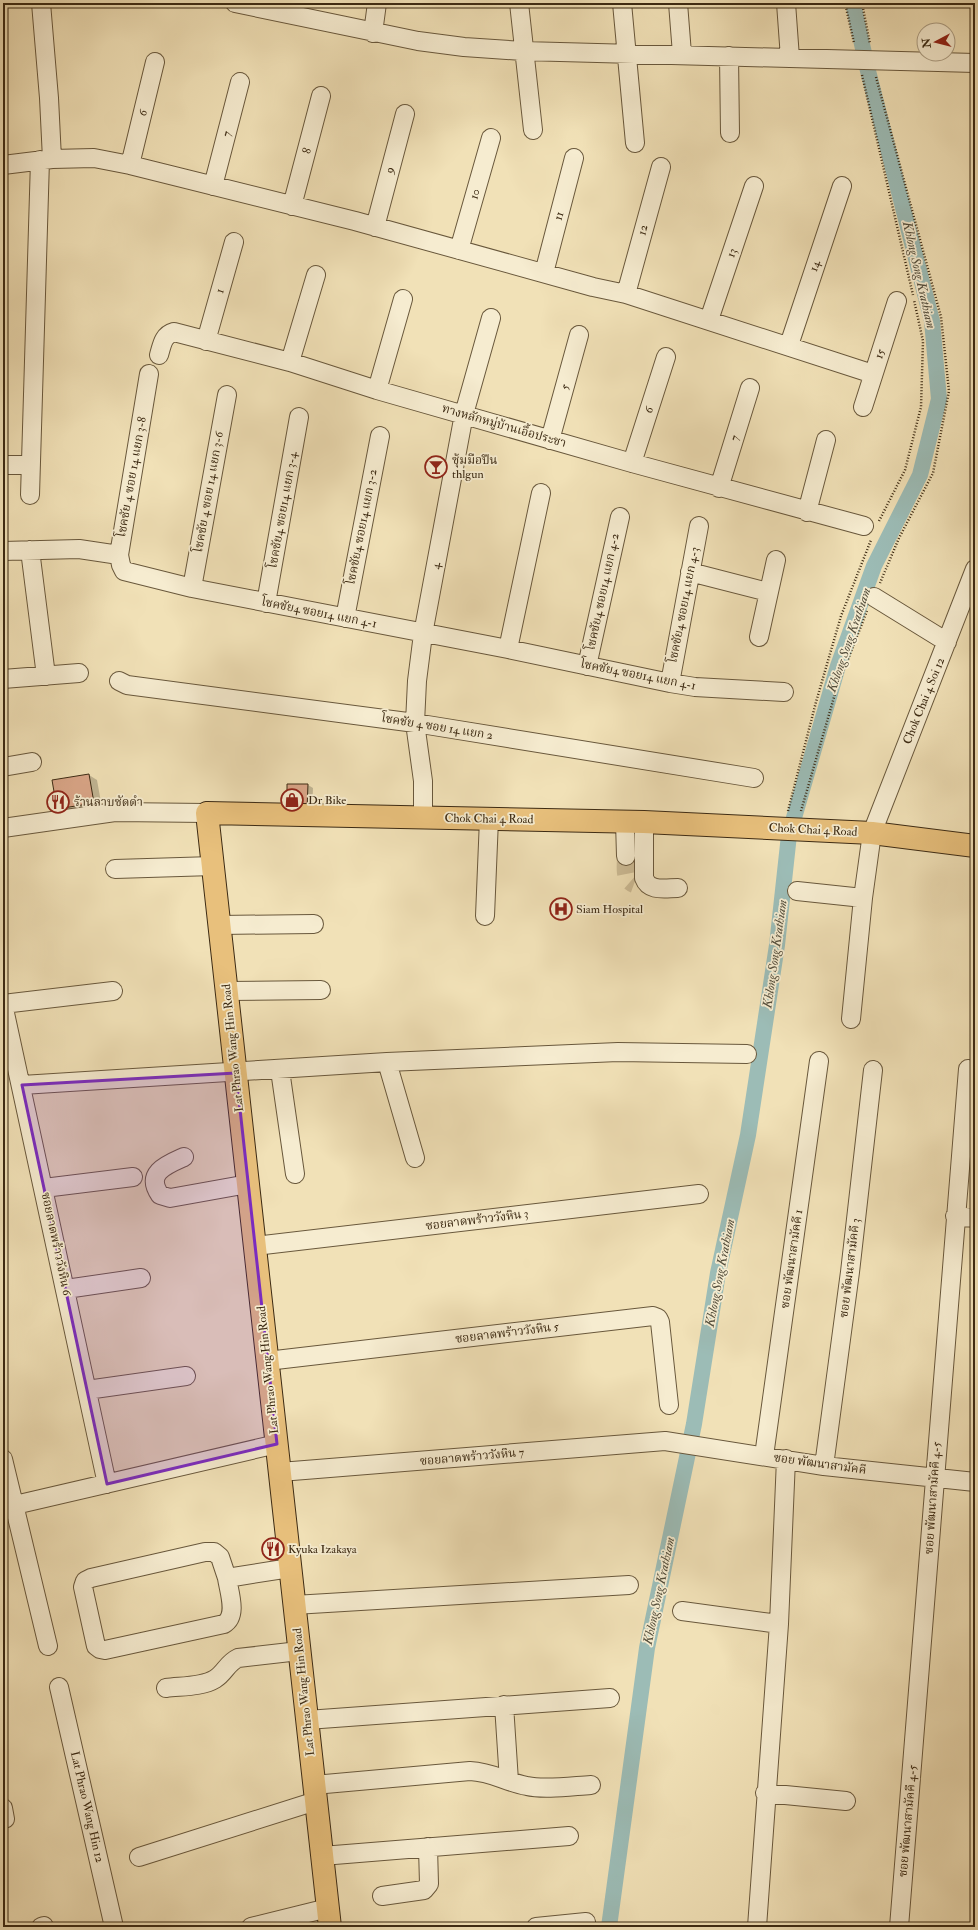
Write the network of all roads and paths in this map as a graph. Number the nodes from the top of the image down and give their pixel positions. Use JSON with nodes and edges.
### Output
{"nodes":[{"id":1,"x":41,"y":3,"type":"edge"},
{"id":2,"x":235,"y":3,"type":"edge"},
{"id":3,"x":377,"y":3,"type":"edge"},
{"id":4,"x":519,"y":3,"type":"edge"},
{"id":5,"x":622,"y":3,"type":"edge"},
{"id":6,"x":678,"y":3,"type":"edge"},
{"id":7,"x":786,"y":3,"type":"edge"},
{"id":8,"x":845,"y":3,"type":"edge"},
{"id":9,"x":862,"y":3,"type":"edge"},
{"id":10,"x":254,"y":5,"type":"edge"},
{"id":11,"x":373,"y":33,"type":"junction"},
{"id":12,"x":523,"y":51,"type":"junction"},
{"id":13,"x":627,"y":53,"type":"junction"},
{"id":14,"x":682,"y":54,"type":"junction"},
{"id":15,"x":729,"y":56,"type":"junction"},
{"id":16,"x":790,"y":58,"type":"junction"},
{"id":17,"x":865,"y":60,"type":"junction"},
{"id":18,"x":155,"y":62,"type":"dead end"},
{"id":19,"x":975,"y":63,"type":"edge"},
{"id":20,"x":240,"y":82,"type":"dead end"},
{"id":21,"x":321,"y":96,"type":"dead end"},
{"id":22,"x":405,"y":114,"type":"dead end"},
{"id":23,"x":533,"y":130,"type":"dead end"},
{"id":24,"x":730,"y":133,"type":"dead end"},
{"id":25,"x":491,"y":138,"type":"dead end"},
{"id":26,"x":635,"y":143,"type":"dead end"},
{"id":27,"x":574,"y":158,"type":"dead end"},
{"id":28,"x":46,"y":160,"type":"junction"},
{"id":29,"x":3,"y":165,"type":"edge"},
{"id":30,"x":130,"y":165,"type":"junction"},
{"id":31,"x":661,"y":167,"type":"dead end"},
{"id":32,"x":213,"y":186,"type":"junction"},
{"id":33,"x":754,"y":186,"type":"dead end"},
{"id":34,"x":842,"y":186,"type":"dead end"},
{"id":35,"x":292,"y":206,"type":"junction"},
{"id":36,"x":375,"y":227,"type":"junction"},
{"id":37,"x":234,"y":242,"type":"dead end"},
{"id":38,"x":459,"y":250,"type":"junction"},
{"id":39,"x":544,"y":273,"type":"junction"},
{"id":40,"x":316,"y":275,"type":"dead end"},
{"id":41,"x":626,"y":294,"type":"junction"},
{"id":42,"x":404,"y":299,"type":"dead end"},
{"id":43,"x":897,"y":301,"type":"dead end"},
{"id":44,"x":491,"y":318,"type":"dead end"},
{"id":45,"x":710,"y":320,"type":"junction"},
{"id":46,"x":579,"y":335,"type":"dead end"},
{"id":47,"x":206,"y":341,"type":"junction"},
{"id":48,"x":789,"y":345,"type":"junction"},
{"id":49,"x":159,"y":355,"type":"dead end"},
{"id":50,"x":666,"y":357,"type":"dead end"},
{"id":51,"x":290,"y":362,"type":"junction"},
{"id":52,"x":149,"y":374,"type":"dead end"},
{"id":53,"x":873,"y":374,"type":"junction"},
{"id":54,"x":750,"y":388,"type":"dead end"},
{"id":55,"x":377,"y":390,"type":"junction"},
{"id":56,"x":227,"y":395,"type":"dead end"},
{"id":57,"x":862,"y":407,"type":"dead end"},
{"id":58,"x":464,"y":414,"type":"junction"},
{"id":59,"x":299,"y":417,"type":"dead end"},
{"id":60,"x":380,"y":436,"type":"dead end"},
{"id":61,"x":550,"y":440,"type":"junction"},
{"id":62,"x":826,"y":440,"type":"dead end"},
{"id":63,"x":632,"y":463,"type":"junction"},
{"id":64,"x":3,"y":465,"type":"edge"},
{"id":65,"x":31,"y":465,"type":"junction"},
{"id":66,"x":719,"y":488,"type":"junction"},
{"id":67,"x":541,"y":493,"type":"dead end"},
{"id":68,"x":30,"y":495,"type":"dead end"},
{"id":69,"x":807,"y":512,"type":"junction"},
{"id":70,"x":620,"y":518,"type":"dead end"},
{"id":71,"x":699,"y":526,"type":"dead end"},
{"id":72,"x":871,"y":529,"type":"junction"},
{"id":73,"x":30,"y":550,"type":"junction"},
{"id":74,"x":3,"y":551,"type":"edge"},
{"id":75,"x":119,"y":555,"type":"junction"},
{"id":76,"x":776,"y":560,"type":"dead end"},
{"id":77,"x":975,"y":569,"type":"edge"},
{"id":78,"x":690,"y":572,"type":"junction"},
{"id":79,"x":192,"y":588,"type":"junction"},
{"id":80,"x":768,"y":592,"type":"junction"},
{"id":81,"x":874,"y":597,"type":"junction"},
{"id":82,"x":266,"y":603,"type":"junction"},
{"id":83,"x":344,"y":618,"type":"junction"},
{"id":84,"x":423,"y":634,"type":"junction"},
{"id":85,"x":759,"y":637,"type":"dead end"},
{"id":86,"x":947,"y":642,"type":"junction"},
{"id":87,"x":508,"y":649,"type":"junction"},
{"id":88,"x":587,"y":666,"type":"junction"},
{"id":89,"x":79,"y":673,"type":"dead end"},
{"id":90,"x":46,"y":676,"type":"junction"},
{"id":91,"x":3,"y":679,"type":"edge"},
{"id":92,"x":119,"y":681,"type":"dead end"},
{"id":93,"x":670,"y":683,"type":"junction"},
{"id":94,"x":784,"y":692,"type":"dead end"},
{"id":95,"x":415,"y":723,"type":"junction"},
{"id":96,"x":32,"y":762,"type":"dead end"},
{"id":97,"x":3,"y":767,"type":"edge"},
{"id":98,"x":754,"y":778,"type":"dead end"},
{"id":99,"x":207,"y":813,"type":"junction"},
{"id":100,"x":423,"y":818,"type":"junction"},
{"id":101,"x":489,"y":819,"type":"junction"},
{"id":102,"x":634,"y":822,"type":"junction"},
{"id":103,"x":3,"y":828,"type":"edge"},
{"id":104,"x":790,"y":829,"type":"junction"},
{"id":105,"x":872,"y":833,"type":"junction"},
{"id":106,"x":975,"y":846,"type":"edge"},
{"id":107,"x":626,"y":856,"type":"tunnel mouth"},
{"id":108,"x":213,"y":866,"type":"junction"},
{"id":109,"x":115,"y":869,"type":"dead end"},
{"id":110,"x":678,"y":888,"type":"dead end"},
{"id":111,"x":797,"y":891,"type":"dead end"},
{"id":112,"x":863,"y":898,"type":"junction"},
{"id":113,"x":486,"y":916,"type":"dead end"},
{"id":114,"x":314,"y":924,"type":"dead end"},
{"id":115,"x":219,"y":925,"type":"junction"},
{"id":116,"x":321,"y":990,"type":"dead end"},
{"id":117,"x":113,"y":991,"type":"dead end"},
{"id":118,"x":227,"y":991,"type":"junction"},
{"id":119,"x":3,"y":1004,"type":"edge"},
{"id":120,"x":851,"y":1019,"type":"dead end"},
{"id":121,"x":748,"y":1054,"type":"dead end"},
{"id":122,"x":819,"y":1061,"type":"dead end"},
{"id":123,"x":387,"y":1062,"type":"junction"},
{"id":124,"x":968,"y":1069,"type":"dead end"},
{"id":125,"x":280,"y":1070,"type":"junction"},
{"id":126,"x":873,"y":1070,"type":"dead end"},
{"id":127,"x":236,"y":1073,"type":"junction"},
{"id":128,"x":22,"y":1085,"type":"junction"},
{"id":129,"x":184,"y":1157,"type":"dead end"},
{"id":130,"x":415,"y":1158,"type":"dead end"},
{"id":131,"x":295,"y":1174,"type":"dead end"},
{"id":132,"x":133,"y":1177,"type":"dead end"},
{"id":133,"x":248,"y":1184,"type":"junction"},
{"id":134,"x":44,"y":1188,"type":"junction"},
{"id":135,"x":699,"y":1194,"type":"dead end"},
{"id":136,"x":955,"y":1216,"type":"junction"},
{"id":137,"x":975,"y":1218,"type":"edge"},
{"id":138,"x":255,"y":1246,"type":"junction"},
{"id":139,"x":140,"y":1278,"type":"dead end"},
{"id":140,"x":66,"y":1289,"type":"junction"},
{"id":141,"x":267,"y":1361,"type":"junction"},
{"id":142,"x":186,"y":1376,"type":"dead end"},
{"id":143,"x":87,"y":1390,"type":"junction"},
{"id":144,"x":669,"y":1405,"type":"dead end"},
{"id":145,"x":680,"y":1443,"type":"joint"},
{"id":146,"x":277,"y":1444,"type":"junction"},
{"id":147,"x":764,"y":1456,"type":"junction"},
{"id":148,"x":3,"y":1459,"type":"edge"},
{"id":149,"x":786,"y":1459,"type":"junction"},
{"id":150,"x":824,"y":1466,"type":"junction"},
{"id":151,"x":280,"y":1472,"type":"junction"},
{"id":152,"x":934,"y":1478,"type":"junction"},
{"id":153,"x":975,"y":1482,"type":"edge"},
{"id":154,"x":107,"y":1484,"type":"junction"},
{"id":155,"x":15,"y":1505,"type":"junction"},
{"id":156,"x":290,"y":1568,"type":"junction"},
{"id":157,"x":227,"y":1578,"type":"junction"},
{"id":158,"x":629,"y":1585,"type":"dead end"},
{"id":159,"x":294,"y":1605,"type":"junction"},
{"id":160,"x":682,"y":1611,"type":"dead end"},
{"id":161,"x":779,"y":1624,"type":"junction"},
{"id":162,"x":48,"y":1646,"type":"dead end"},
{"id":163,"x":299,"y":1651,"type":"junction"},
{"id":164,"x":59,"y":1687,"type":"dead end"},
{"id":165,"x":166,"y":1688,"type":"dead end"},
{"id":166,"x":610,"y":1698,"type":"dead end"},
{"id":167,"x":504,"y":1706,"type":"junction"},
{"id":168,"x":307,"y":1720,"type":"junction"},
{"id":169,"x":509,"y":1781,"type":"junction"},
{"id":170,"x":591,"y":1786,"type":"dead end"},
{"id":171,"x":315,"y":1793,"type":"junction"},
{"id":172,"x":766,"y":1793,"type":"junction"},
{"id":173,"x":846,"y":1801,"type":"dead end"},
{"id":174,"x":569,"y":1836,"type":"dead end"},
{"id":175,"x":428,"y":1847,"type":"junction"},
{"id":176,"x":322,"y":1856,"type":"junction"},
{"id":177,"x":139,"y":1857,"type":"dead end"},
{"id":178,"x":382,"y":1896,"type":"dead end"},
{"id":179,"x":329,"y":1918,"type":"edge"},
{"id":180,"x":586,"y":1922,"type":"dead end"},
{"id":181,"x":114,"y":1927,"type":"edge"},
{"id":182,"x":251,"y":1927,"type":"edge"},
{"id":183,"x":536,"y":1927,"type":"edge"},
{"id":184,"x":757,"y":1927,"type":"edge"},
{"id":185,"x":899,"y":1927,"type":"edge"}],
"edges":[{"from":1,"to":28,"type":"street"},
{"from":2,"to":10,"type":"street"},
{"from":3,"to":11,"type":"street"},
{"from":4,"to":12,"type":"street"},
{"from":5,"to":13,"type":"street"},
{"from":6,"to":14,"type":"street"},
{"from":7,"to":16,"type":"street"},
{"from":8,"to":17,"type":"path"},
{"from":9,"to":17,"type":"path"},
{"from":10,"to":11,"type":"street"},
{"from":11,"to":12,"type":"street"},
{"from":12,"to":13,"type":"street"},
{"from":12,"to":23,"type":"street"},
{"from":13,"to":14,"type":"street"},
{"from":13,"to":26,"type":"street"},
{"from":14,"to":15,"type":"street"},
{"from":15,"to":16,"type":"street"},
{"from":15,"to":24,"type":"street"},
{"from":16,"to":17,"type":"street"},
{"from":17,"to":19,"type":"street"},
{"from":17,"to":72,"type":"path"},
{"from":17,"to":81,"type":"path"},
{"from":18,"to":30,"type":"street","name":"6"},
{"from":20,"to":32,"type":"street","name":"7"},
{"from":21,"to":35,"type":"street","name":"8"},
{"from":22,"to":36,"type":"street","name":"9"},
{"from":25,"to":38,"type":"street","name":"10"},
{"from":27,"to":39,"type":"street","name":"11"},
{"from":28,"to":29,"type":"street"},
{"from":28,"to":30,"type":"street"},
{"from":28,"to":65,"type":"street"},
{"from":30,"to":32,"type":"street"},
{"from":31,"to":41,"type":"street","name":"12"},
{"from":32,"to":35,"type":"street"},
{"from":33,"to":45,"type":"street","name":"13"},
{"from":34,"to":48,"type":"street","name":"14"},
{"from":35,"to":36,"type":"street"},
{"from":36,"to":38,"type":"street"},
{"from":37,"to":47,"type":"street","name":"1"},
{"from":38,"to":39,"type":"street"},
{"from":39,"to":41,"type":"street"},
{"from":40,"to":51,"type":"street"},
{"from":41,"to":45,"type":"street"},
{"from":42,"to":55,"type":"street"},
{"from":43,"to":53,"type":"street","name":"15"},
{"from":44,"to":58,"type":"street","name":"4"},
{"from":45,"to":48,"type":"street"},
{"from":46,"to":61,"type":"street","name":"5"},
{"from":47,"to":49,"type":"street","name":"ทางหลักหมู่บ้านเอื้อประชา"},
{"from":47,"to":51,"type":"street","name":"ทางหลักหมู่บ้านเอื้อประชา"},
{"from":48,"to":53,"type":"street"},
{"from":50,"to":63,"type":"street","name":"6"},
{"from":51,"to":55,"type":"street","name":"ทางหลักหมู่บ้านเอื้อประชา"},
{"from":52,"to":75,"type":"street","name":"โชคชัย 4 ซอย 14 แยก 3-8"},
{"from":53,"to":57,"type":"street","name":"15"},
{"from":54,"to":66,"type":"street","name":"7"},
{"from":55,"to":58,"type":"street","name":"ทางหลักหมู่บ้านเอื้อประชา"},
{"from":56,"to":79,"type":"street","name":"โชคชัย 4 ซอย 14 แยก 3-6"},
{"from":58,"to":61,"type":"street","name":"ทางหลักหมู่บ้านเอื้อประชา"},
{"from":58,"to":84,"type":"street","name":"4"},
{"from":59,"to":82,"type":"street","name":"โชคชัย4 ซอย14 แยก 3-4"},
{"from":60,"to":83,"type":"street","name":"โชคชัย4 ซอย14 แยก 3-2"},
{"from":61,"to":63,"type":"street","name":"ทางหลักหมู่บ้านเอื้อประชา"},
{"from":62,"to":69,"type":"street"},
{"from":63,"to":66,"type":"street","name":"ทางหลักหมู่บ้านเอื้อประชา"},
{"from":64,"to":65,"type":"street"},
{"from":65,"to":68,"type":"street"},
{"from":66,"to":69,"type":"street","name":"ทางหลักหมู่บ้านเอื้อประชา"},
{"from":67,"to":87,"type":"street"},
{"from":69,"to":72,"type":"street","name":"ทางหลักหมู่บ้านเอื้อประชา"},
{"from":70,"to":88,"type":"street","name":"โชคชัย4 ซอย14 แยก 4-2"},
{"from":71,"to":78,"type":"street","name":"โชคชัย4 ซอย14 แยก 4-3"},
{"from":72,"to":104,"type":"path"},
{"from":73,"to":74,"type":"street"},
{"from":73,"to":75,"type":"street"},
{"from":73,"to":90,"type":"street"},
{"from":75,"to":79,"type":"street","name":"โชคชัย4 ซอย14 แยก 4-1"},
{"from":76,"to":80,"type":"street"},
{"from":77,"to":86,"type":"street","name":"Chok Chai 4 Soi 12"},
{"from":78,"to":80,"type":"street"},
{"from":78,"to":93,"type":"street","name":"โชคชัย4 ซอย14 แยก 4-3"},
{"from":79,"to":82,"type":"street","name":"โชคชัย4 ซอย14 แยก 4-1"},
{"from":80,"to":85,"type":"street"},
{"from":81,"to":86,"type":"street"},
{"from":81,"to":104,"type":"path"},
{"from":82,"to":83,"type":"street","name":"โชคชัย4 ซอย14 แยก 4-1"},
{"from":83,"to":84,"type":"street","name":"โชคชัย4 ซอย14 แยก 4-1"},
{"from":84,"to":87,"type":"street","name":"โชคชัย4 ซอย14 แยก 4-1"},
{"from":84,"to":95,"type":"street","name":"4"},
{"from":86,"to":105,"type":"street","name":"Chok Chai 4 Soi 12"},
{"from":87,"to":88,"type":"street","name":"โชคชัย4 ซอย14 แยก 4-1"},
{"from":88,"to":93,"type":"street","name":"โชคชัย4 ซอย14 แยก 4-1"},
{"from":89,"to":90,"type":"street"},
{"from":90,"to":91,"type":"street"},
{"from":92,"to":95,"type":"street","name":"โชคชัย 4 ซอย 14 แยก 2"},
{"from":93,"to":94,"type":"street","name":"โชคชัย4 ซอย14 แยก 4-1"},
{"from":95,"to":98,"type":"street","name":"โชคชัย 4 ซอย 14 แยก 2"},
{"from":95,"to":100,"type":"street","name":"4"},
{"from":96,"to":97,"type":"street"},
{"from":99,"to":100,"type":"main road","name":"Chok Chai 4 Road"},
{"from":99,"to":103,"type":"street","name":"Chok Chai 4 Road"},
{"from":99,"to":108,"type":"main road","name":"Lat Phrao Wang Hin Road"},
{"from":100,"to":101,"type":"main road","name":"Chok Chai 4 Road"},
{"from":101,"to":102,"type":"main road","name":"Chok Chai 4 Road"},
{"from":101,"to":113,"type":"street"},
{"from":102,"to":104,"type":"main road","name":"Chok Chai 4 Road"},
{"from":102,"to":107,"type":"street"},
{"from":102,"to":110,"type":"street"},
{"from":104,"to":105,"type":"main road","name":"Chok Chai 4 Road"},
{"from":105,"to":106,"type":"main road","name":"Chok Chai 4 Road"},
{"from":105,"to":112,"type":"street","name":"Chok Chai 4 Soi 12"},
{"from":108,"to":109,"type":"street"},
{"from":108,"to":115,"type":"main road","name":"Lat Phrao Wang Hin Road"},
{"from":111,"to":112,"type":"street"},
{"from":112,"to":120,"type":"street","name":"Chok Chai 4 Soi 12"},
{"from":114,"to":115,"type":"street"},
{"from":115,"to":118,"type":"main road","name":"Lat Phrao Wang Hin Road"},
{"from":116,"to":118,"type":"street"},
{"from":117,"to":119,"type":"street"},
{"from":118,"to":127,"type":"main road","name":"Lat Phrao Wang Hin Road"},
{"from":119,"to":128,"type":"street","name":"ซอยลาดพร้าววังหิน 6"},
{"from":121,"to":123,"type":"street"},
{"from":122,"to":147,"type":"street","name":"ซอย พัฒนาสามัคคี 1"},
{"from":123,"to":125,"type":"street"},
{"from":123,"to":130,"type":"street"},
{"from":124,"to":136,"type":"street","name":"ซอย พัฒนาสามัคคี 4-5"},
{"from":125,"to":127,"type":"street"},
{"from":125,"to":131,"type":"street"},
{"from":126,"to":150,"type":"street","name":"ซอย พัฒนาสามัคคี 3"},
{"from":127,"to":128,"type":"street"},
{"from":127,"to":133,"type":"main road","name":"Lat Phrao Wang Hin Road"},
{"from":128,"to":134,"type":"street","name":"ซอยลาดพร้าววังหิน 6"},
{"from":129,"to":133,"type":"street"},
{"from":132,"to":134,"type":"street"},
{"from":133,"to":138,"type":"main road","name":"Lat Phrao Wang Hin Road"},
{"from":134,"to":140,"type":"street","name":"ซอยลาดพร้าววังหิน 6"},
{"from":135,"to":138,"type":"street","name":"ซอยลาดพร้าววังหิน 3"},
{"from":136,"to":137,"type":"street"},
{"from":136,"to":152,"type":"street","name":"ซอย พัฒนาสามัคคี 4-5"},
{"from":138,"to":141,"type":"main road","name":"Lat Phrao Wang Hin Road"},
{"from":139,"to":140,"type":"street"},
{"from":140,"to":143,"type":"street","name":"ซอยลาดพร้าววังหิน 6"},
{"from":141,"to":144,"type":"street","name":"ซอยลาดพร้าววังหิน 5"},
{"from":141,"to":146,"type":"main road","name":"Lat Phrao Wang Hin Road"},
{"from":142,"to":143,"type":"street"},
{"from":143,"to":154,"type":"street","name":"ซอยลาดพร้าววังหิน 6"},
{"from":145,"to":147,"type":"street","name":"ซอย พัฒนาสามัคคี"},
{"from":145,"to":151,"type":"street","name":"ซอยลาดพร้าววังหิน 7"},
{"from":146,"to":151,"type":"main road","name":"Lat Phrao Wang Hin Road"},
{"from":146,"to":154,"type":"street"},
{"from":147,"to":149,"type":"street","name":"ซอย พัฒนาสามัคคี"},
{"from":148,"to":155,"type":"street"},
{"from":149,"to":150,"type":"street","name":"ซอย พัฒนาสามัคคี"},
{"from":149,"to":161,"type":"street"},
{"from":150,"to":152,"type":"street","name":"ซอย พัฒนาสามัคคี"},
{"from":151,"to":156,"type":"main road","name":"Lat Phrao Wang Hin Road"},
{"from":152,"to":153,"type":"street","name":"ซอย พัฒนาสามัคคี"},
{"from":152,"to":185,"type":"street","name":"ซอย พัฒนาสามัคคี 4-5"},
{"from":154,"to":155,"type":"street"},
{"from":155,"to":162,"type":"street"},
{"from":156,"to":157,"type":"street"},
{"from":156,"to":159,"type":"main road","name":"Lat Phrao Wang Hin Road"},
{"from":157,"to":157,"type":"street"},
{"from":158,"to":159,"type":"street"},
{"from":159,"to":163,"type":"main road","name":"Lat Phrao Wang Hin Road"},
{"from":160,"to":161,"type":"street"},
{"from":161,"to":172,"type":"street"},
{"from":163,"to":165,"type":"street"},
{"from":163,"to":168,"type":"main road","name":"Lat Phrao Wang Hin Road"},
{"from":164,"to":181,"type":"street","name":"Lat Phrao Wang Hin 12"},
{"from":166,"to":167,"type":"street"},
{"from":167,"to":168,"type":"street"},
{"from":167,"to":169,"type":"street"},
{"from":168,"to":171,"type":"main road","name":"Lat Phrao Wang Hin Road"},
{"from":169,"to":170,"type":"street"},
{"from":169,"to":171,"type":"street"},
{"from":171,"to":176,"type":"main road","name":"Lat Phrao Wang Hin Road"},
{"from":171,"to":177,"type":"street"},
{"from":172,"to":173,"type":"street"},
{"from":172,"to":184,"type":"street"},
{"from":174,"to":175,"type":"street"},
{"from":175,"to":176,"type":"street"},
{"from":175,"to":178,"type":"street"},
{"from":176,"to":179,"type":"main road","name":"Lat Phrao Wang Hin Road"},
{"from":179,"to":182,"type":"street"},
{"from":180,"to":183,"type":"street"}]}
